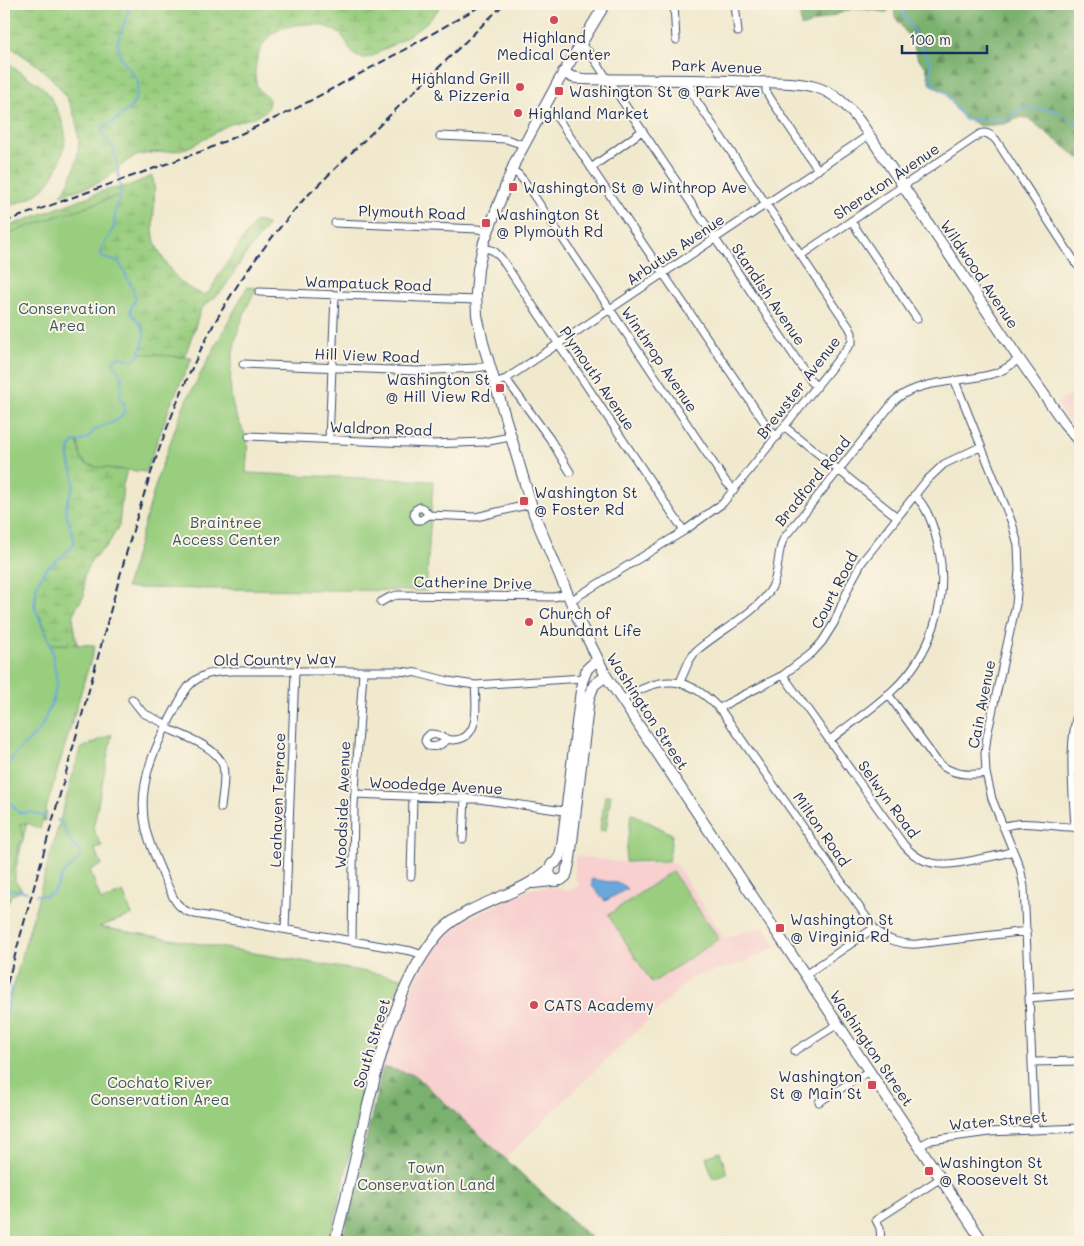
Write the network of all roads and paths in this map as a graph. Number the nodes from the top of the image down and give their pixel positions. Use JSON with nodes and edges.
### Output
{"nodes":[{"id":1,"x":605,"y":4,"type":"edge"},
{"id":2,"x":674,"y":4,"type":"edge"},
{"id":3,"x":735,"y":4,"type":"edge"},
{"id":4,"x":738,"y":32,"type":"dead end"},
{"id":5,"x":676,"y":40,"type":"dead end"},
{"id":6,"x":580,"y":44,"type":"junction"},
{"id":7,"x":563,"y":72,"type":"junction"},
{"id":8,"x":608,"y":79,"type":"junction"},
{"id":9,"x":689,"y":80,"type":"junction"},
{"id":10,"x":766,"y":83,"type":"junction"},
{"id":11,"x":544,"y":107,"type":"junction"},
{"id":12,"x":858,"y":120,"type":"joint"},
{"id":13,"x":642,"y":131,"type":"junction"},
{"id":14,"x":870,"y":135,"type":"junction"},
{"id":15,"x":440,"y":136,"type":"dead end"},
{"id":16,"x":524,"y":144,"type":"junction"},
{"id":17,"x":591,"y":168,"type":"junction"},
{"id":18,"x":818,"y":170,"type":"junction"},
{"id":19,"x":511,"y":171,"type":"junction"},
{"id":20,"x":903,"y":186,"type":"junction"},
{"id":21,"x":767,"y":204,"type":"junction"},
{"id":22,"x":851,"y":221,"type":"junction"},
{"id":23,"x":335,"y":223,"type":"dead end"},
{"id":24,"x":488,"y":231,"type":"junction"},
{"id":25,"x":715,"y":239,"type":"junction"},
{"id":26,"x":482,"y":247,"type":"junction"},
{"id":27,"x":801,"y":255,"type":"junction"},
{"id":28,"x":1077,"y":266,"type":"dead end"},
{"id":29,"x":663,"y":274,"type":"junction"},
{"id":30,"x":259,"y":292,"type":"dead end"},
{"id":31,"x":335,"y":295,"type":"junction"},
{"id":32,"x":476,"y":300,"type":"junction"},
{"id":33,"x":610,"y":309,"type":"junction"},
{"id":34,"x":917,"y":319,"type":"dead end"},
{"id":35,"x":558,"y":344,"type":"junction"},
{"id":36,"x":1020,"y":359,"type":"junction"},
{"id":37,"x":243,"y":364,"type":"dead end"},
{"id":38,"x":489,"y":366,"type":"junction"},
{"id":39,"x":332,"y":368,"type":"junction"},
{"id":40,"x":506,"y":378,"type":"junction"},
{"id":41,"x":955,"y":380,"type":"junction"},
{"id":42,"x":495,"y":383,"type":"junction"},
{"id":43,"x":817,"y":387,"type":"junction"},
{"id":44,"x":785,"y":427,"type":"junction"},
{"id":45,"x":249,"y":436,"type":"dead end"},
{"id":46,"x":510,"y":436,"type":"junction"},
{"id":47,"x":777,"y":437,"type":"junction"},
{"id":48,"x":329,"y":440,"type":"junction"},
{"id":49,"x":1080,"y":442,"type":"edge"},
{"id":50,"x":980,"y":447,"type":"junction"},
{"id":51,"x":839,"y":470,"type":"junction"},
{"id":52,"x":570,"y":472,"type":"dead end"},
{"id":53,"x":734,"y":490,"type":"junction"},
{"id":54,"x":914,"y":495,"type":"junction"},
{"id":55,"x":531,"y":504,"type":"junction"},
{"id":56,"x":429,"y":515,"type":"dead end"},
{"id":57,"x":897,"y":517,"type":"junction"},
{"id":58,"x":684,"y":531,"type":"junction"},
{"id":59,"x":568,"y":597,"type":"junction"},
{"id":60,"x":381,"y":602,"type":"dead end"},
{"id":61,"x":597,"y":660,"type":"junction"},
{"id":62,"x":296,"y":671,"type":"junction"},
{"id":63,"x":362,"y":672,"type":"junction"},
{"id":64,"x":783,"y":675,"type":"junction"},
{"id":65,"x":606,"y":676,"type":"junction"},
{"id":66,"x":583,"y":678,"type":"junction"},
{"id":67,"x":680,"y":682,"type":"junction"},
{"id":68,"x":475,"y":685,"type":"junction"},
{"id":69,"x":888,"y":694,"type":"junction"},
{"id":70,"x":132,"y":699,"type":"dead end"},
{"id":71,"x":621,"y":701,"type":"junction"},
{"id":72,"x":1080,"y":707,"type":"edge"},
{"id":73,"x":719,"y":709,"type":"junction"},
{"id":74,"x":167,"y":726,"type":"junction"},
{"id":75,"x":447,"y":740,"type":"dead end"},
{"id":76,"x":830,"y":740,"type":"junction"},
{"id":77,"x":986,"y":773,"type":"junction"},
{"id":78,"x":354,"y":794,"type":"junction"},
{"id":79,"x":413,"y":796,"type":"junction"},
{"id":80,"x":465,"y":798,"type":"junction"},
{"id":81,"x":222,"y":808,"type":"dead end"},
{"id":82,"x":571,"y":812,"type":"junction"},
{"id":83,"x":1003,"y":827,"type":"junction"},
{"id":84,"x":1077,"y":827,"type":"edge"},
{"id":85,"x":463,"y":839,"type":"dead end"},
{"id":86,"x":1013,"y":851,"type":"junction"},
{"id":87,"x":552,"y":866,"type":"junction"},
{"id":88,"x":567,"y":873,"type":"junction"},
{"id":89,"x":411,"y":876,"type":"dead end"},
{"id":90,"x":558,"y":880,"type":"junction"},
{"id":91,"x":529,"y":884,"type":"junction"},
{"id":92,"x":874,"y":928,"type":"junction"},
{"id":93,"x":285,"y":929,"type":"junction"},
{"id":94,"x":1027,"y":931,"type":"junction"},
{"id":95,"x":352,"y":940,"type":"junction"},
{"id":96,"x":423,"y":955,"type":"junction"},
{"id":97,"x":805,"y":975,"type":"junction"},
{"id":98,"x":1080,"y":994,"type":"edge"},
{"id":99,"x":1029,"y":998,"type":"junction"},
{"id":100,"x":838,"y":1024,"type":"junction"},
{"id":101,"x":795,"y":1051,"type":"dead end"},
{"id":102,"x":1080,"y":1061,"type":"edge"},
{"id":103,"x":1032,"y":1062,"type":"junction"},
{"id":104,"x":869,"y":1071,"type":"junction"},
{"id":105,"x":819,"y":1102,"type":"dead end"},
{"id":106,"x":1080,"y":1128,"type":"edge"},
{"id":107,"x":1035,"y":1129,"type":"junction"},
{"id":108,"x":919,"y":1146,"type":"junction"},
{"id":109,"x":941,"y":1178,"type":"junction"},
{"id":110,"x":881,"y":1240,"type":"edge"},
{"id":111,"x":336,"y":1242,"type":"edge"},
{"id":112,"x":984,"y":1242,"type":"edge"}],
"edges":[{"from":1,"to":6,"type":"main road","name":"Washington Street"},
{"from":2,"to":5,"type":"street"},
{"from":3,"to":4,"type":"street"},
{"from":6,"to":7,"type":"main road","name":"Washington Street"},
{"from":6,"to":8,"type":"street","name":"Standish Avenue"},
{"from":7,"to":8,"type":"main road","name":"Park Avenue"},
{"from":7,"to":11,"type":"main road","name":"Washington Street"},
{"from":8,"to":9,"type":"main road","name":"Park Avenue"},
{"from":8,"to":13,"type":"street","name":"Standish Avenue"},
{"from":9,"to":10,"type":"main road","name":"Park Avenue"},
{"from":9,"to":21,"type":"street","name":"Brewster Avenue"},
{"from":10,"to":12,"type":"main road","name":"Park Avenue"},
{"from":10,"to":18,"type":"street"},
{"from":11,"to":16,"type":"main road","name":"Washington Street"},
{"from":11,"to":17,"type":"street"},
{"from":12,"to":14,"type":"main road","name":"Wildwood Avenue"},
{"from":13,"to":17,"type":"street"},
{"from":13,"to":25,"type":"street","name":"Standish Avenue"},
{"from":14,"to":18,"type":"street","name":"Arbutus Avenue"},
{"from":14,"to":20,"type":"main road","name":"Wildwood Avenue"},
{"from":15,"to":16,"type":"street"},
{"from":16,"to":19,"type":"main road","name":"Washington Street"},
{"from":17,"to":29,"type":"street"},
{"from":18,"to":21,"type":"street","name":"Arbutus Avenue"},
{"from":19,"to":24,"type":"main road","name":"Washington Street"},
{"from":19,"to":33,"type":"street","name":"Winthrop Avenue"},
{"from":20,"to":22,"type":"street","name":"Sheraton Avenue"},
{"from":20,"to":28,"type":"street","name":"Sheraton Avenue"},
{"from":20,"to":36,"type":"main road","name":"Wildwood Avenue"},
{"from":21,"to":25,"type":"street","name":"Arbutus Avenue"},
{"from":21,"to":27,"type":"street","name":"Brewster Avenue"},
{"from":22,"to":27,"type":"street","name":"Sheraton Avenue"},
{"from":22,"to":34,"type":"street"},
{"from":23,"to":24,"type":"street","name":"Plymouth Road"},
{"from":24,"to":26,"type":"main road","name":"Washington Street"},
{"from":25,"to":29,"type":"street","name":"Arbutus Avenue"},
{"from":25,"to":43,"type":"street","name":"Standish Avenue"},
{"from":26,"to":32,"type":"main road","name":"Washington Street"},
{"from":26,"to":35,"type":"street","name":"Plymouth Avenue"},
{"from":27,"to":43,"type":"street","name":"Brewster Avenue"},
{"from":29,"to":33,"type":"street","name":"Arbutus Avenue"},
{"from":29,"to":47,"type":"street"},
{"from":30,"to":31,"type":"street","name":"Wampatuck Road"},
{"from":31,"to":32,"type":"street","name":"Wampatuck Road"},
{"from":31,"to":39,"type":"street"},
{"from":32,"to":38,"type":"main road","name":"Washington Street"},
{"from":33,"to":35,"type":"street","name":"Arbutus Avenue"},
{"from":33,"to":53,"type":"street","name":"Winthrop Avenue"},
{"from":35,"to":40,"type":"street","name":"Arbutus Avenue"},
{"from":35,"to":58,"type":"street","name":"Plymouth Avenue"},
{"from":36,"to":41,"type":"street","name":"Bradford Road"},
{"from":36,"to":49,"type":"main road","name":"Wildwood Avenue"},
{"from":37,"to":39,"type":"street","name":"Hill View Road"},
{"from":38,"to":39,"type":"street","name":"Hill View Road"},
{"from":38,"to":42,"type":"main road","name":"Washington Street"},
{"from":39,"to":48,"type":"street"},
{"from":40,"to":42,"type":"street","name":"Arbutus Avenue"},
{"from":40,"to":52,"type":"street"},
{"from":41,"to":50,"type":"street","name":"Cain Avenue"},
{"from":41,"to":51,"type":"street","name":"Bradford Road"},
{"from":42,"to":46,"type":"main road","name":"Washington Street"},
{"from":43,"to":44,"type":"street","name":"Brewster Avenue"},
{"from":44,"to":47,"type":"street","name":"Brewster Avenue"},
{"from":44,"to":51,"type":"street"},
{"from":45,"to":48,"type":"street","name":"Waldron Road"},
{"from":46,"to":48,"type":"street","name":"Waldron Road"},
{"from":46,"to":55,"type":"main road","name":"Washington Street"},
{"from":47,"to":53,"type":"street","name":"Brewster Avenue"},
{"from":50,"to":54,"type":"street","name":"Court Road"},
{"from":50,"to":77,"type":"street","name":"Cain Avenue"},
{"from":51,"to":57,"type":"street"},
{"from":51,"to":67,"type":"street","name":"Bradford Road"},
{"from":53,"to":58,"type":"street","name":"Brewster Avenue"},
{"from":54,"to":57,"type":"street","name":"Court Road"},
{"from":54,"to":69,"type":"street"},
{"from":55,"to":56,"type":"street"},
{"from":55,"to":59,"type":"main road","name":"Washington Street"},
{"from":57,"to":64,"type":"street","name":"Court Road"},
{"from":58,"to":59,"type":"street","name":"Brewster Avenue"},
{"from":59,"to":60,"type":"street","name":"Catherine Drive"},
{"from":59,"to":61,"type":"main road","name":"Washington Street"},
{"from":61,"to":65,"type":"main road","name":"Washington Street"},
{"from":61,"to":66,"type":"main road"},
{"from":62,"to":63,"type":"street","name":"Old Country Way"},
{"from":62,"to":74,"type":"street","name":"Old Country Way"},
{"from":62,"to":93,"type":"street","name":"Leahaven Terrace"},
{"from":63,"to":68,"type":"street","name":"Old Country Way"},
{"from":63,"to":78,"type":"street","name":"Woodside Avenue"},
{"from":64,"to":73,"type":"street","name":"Court Road"},
{"from":64,"to":76,"type":"street","name":"Selwyn Road"},
{"from":65,"to":71,"type":"main road","name":"Washington Street"},
{"from":65,"to":82,"type":"main road"},
{"from":66,"to":68,"type":"street","name":"Old Country Way"},
{"from":66,"to":82,"type":"main road"},
{"from":67,"to":71,"type":"street"},
{"from":67,"to":73,"type":"street","name":"Milton Road"},
{"from":68,"to":75,"type":"street"},
{"from":69,"to":76,"type":"street"},
{"from":69,"to":77,"type":"street"},
{"from":70,"to":74,"type":"street"},
{"from":71,"to":97,"type":"main road","name":"Washington Street"},
{"from":72,"to":84,"type":"street"},
{"from":73,"to":92,"type":"street","name":"Milton Road"},
{"from":74,"to":81,"type":"street"},
{"from":74,"to":93,"type":"street","name":"Old Country Way"},
{"from":76,"to":86,"type":"street","name":"Selwyn Road"},
{"from":77,"to":83,"type":"street","name":"Cain Avenue"},
{"from":78,"to":79,"type":"street","name":"Woodedge Avenue"},
{"from":78,"to":95,"type":"street","name":"Woodside Avenue"},
{"from":79,"to":80,"type":"street","name":"Woodedge Avenue"},
{"from":79,"to":89,"type":"street"},
{"from":80,"to":82,"type":"street","name":"Woodedge Avenue"},
{"from":80,"to":85,"type":"street"},
{"from":82,"to":87,"type":"main road"},
{"from":82,"to":88,"type":"main road"},
{"from":83,"to":84,"type":"street"},
{"from":83,"to":86,"type":"street","name":"Cain Avenue"},
{"from":86,"to":94,"type":"street","name":"Cain Avenue"},
{"from":87,"to":88,"type":"main road"},
{"from":87,"to":90,"type":"main road"},
{"from":87,"to":91,"type":"main road","name":"South Street"},
{"from":88,"to":90,"type":"main road"},
{"from":90,"to":91,"type":"main road","name":"South Street"},
{"from":91,"to":96,"type":"main road","name":"South Street"},
{"from":92,"to":94,"type":"street","name":"Milton Road"},
{"from":92,"to":97,"type":"street"},
{"from":93,"to":95,"type":"street","name":"Old Country Way"},
{"from":94,"to":99,"type":"street","name":"Cain Avenue"},
{"from":95,"to":96,"type":"street","name":"Old Country Way"},
{"from":96,"to":111,"type":"main road","name":"South Street"},
{"from":97,"to":100,"type":"main road","name":"Washington Street"},
{"from":98,"to":99,"type":"street"},
{"from":99,"to":103,"type":"street","name":"Cain Avenue"},
{"from":100,"to":101,"type":"street"},
{"from":100,"to":104,"type":"main road","name":"Washington Street"},
{"from":102,"to":103,"type":"street"},
{"from":103,"to":107,"type":"street","name":"Cain Avenue"},
{"from":104,"to":105,"type":"street"},
{"from":104,"to":108,"type":"main road","name":"Washington Street"},
{"from":106,"to":107,"type":"street","name":"Water Street"},
{"from":107,"to":108,"type":"street","name":"Water Street"},
{"from":108,"to":109,"type":"main road","name":"Washington Street"},
{"from":109,"to":110,"type":"street"},
{"from":109,"to":112,"type":"main road","name":"Washington Street"}]}
